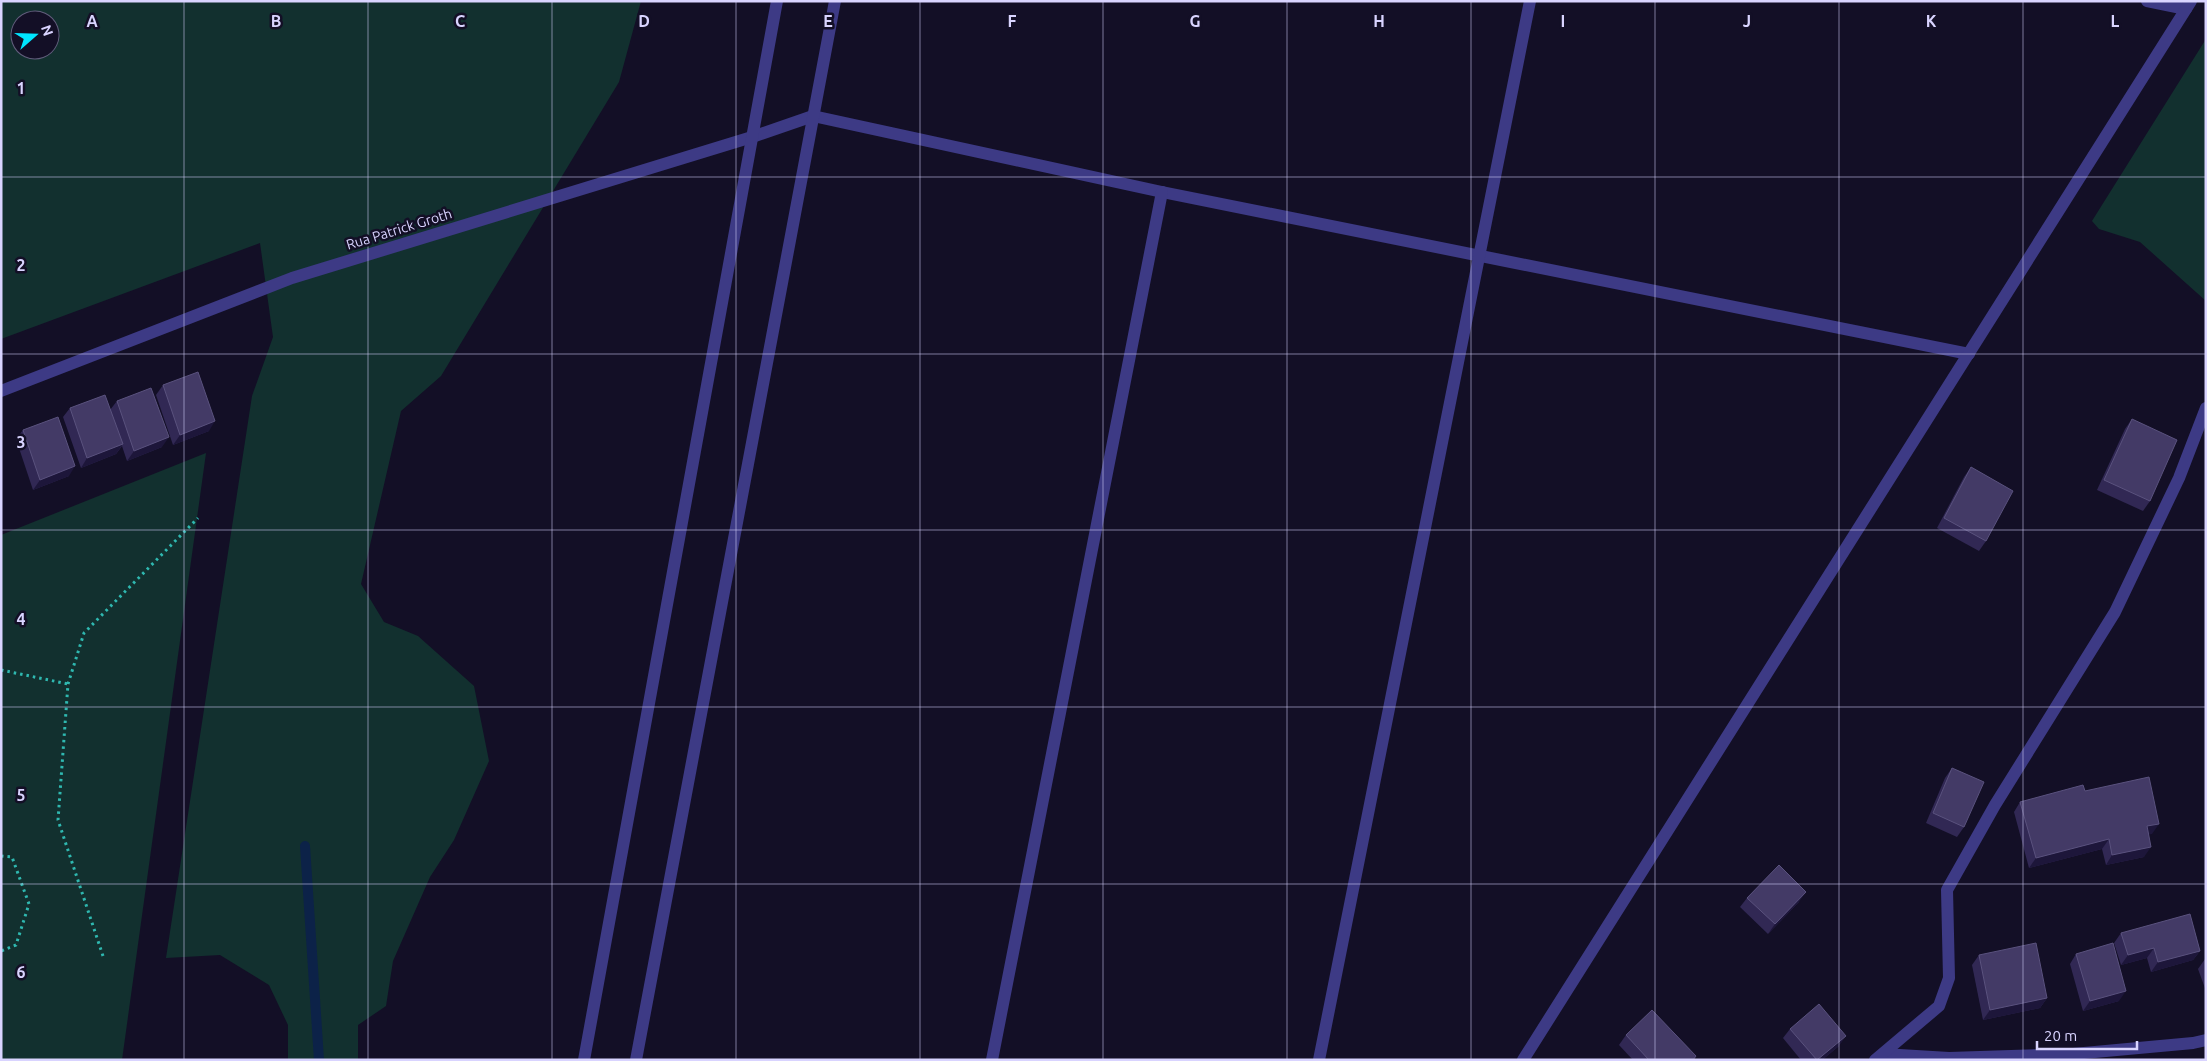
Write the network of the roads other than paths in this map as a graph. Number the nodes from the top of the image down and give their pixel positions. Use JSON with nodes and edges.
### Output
{"nodes":[{"id":1,"x":777,"y":1,"type":"edge"},
{"id":2,"x":835,"y":1,"type":"edge"},
{"id":3,"x":1530,"y":1,"type":"edge"},
{"id":4,"x":2147,"y":1,"type":"edge"},
{"id":5,"x":2189,"y":5,"type":"edge"},
{"id":6,"x":813,"y":116,"type":"junction"},
{"id":7,"x":752,"y":137,"type":"junction"},
{"id":8,"x":1162,"y":192,"type":"junction"},
{"id":9,"x":1480,"y":255,"type":"junction"},
{"id":10,"x":1968,"y":354,"type":"junction"},
{"id":11,"x":1,"y":391,"type":"edge"},
{"id":12,"x":2206,"y":408,"type":"edge"},
{"id":13,"x":2206,"y":1040,"type":"edge"},
{"id":14,"x":1879,"y":1057,"type":"edge"},
{"id":15,"x":584,"y":1060,"type":"edge"},
{"id":16,"x":636,"y":1060,"type":"edge"},
{"id":17,"x":992,"y":1060,"type":"edge"},
{"id":18,"x":1319,"y":1060,"type":"edge"},
{"id":19,"x":1523,"y":1060,"type":"edge"}],
"edges":[{"from":1,"to":7,"type":"street"},
{"from":2,"to":6,"type":"street"},
{"from":3,"to":9,"type":"street"},
{"from":4,"to":5,"type":"street"},
{"from":5,"to":10,"type":"street"},
{"from":6,"to":7,"type":"street","name":"Rua Patrick Groth"},
{"from":6,"to":8,"type":"street"},
{"from":6,"to":16,"type":"street"},
{"from":7,"to":11,"type":"street","name":"Rua Patrick Groth"},
{"from":7,"to":15,"type":"street"},
{"from":8,"to":9,"type":"street"},
{"from":8,"to":17,"type":"street"},
{"from":9,"to":10,"type":"street"},
{"from":9,"to":18,"type":"street"},
{"from":10,"to":19,"type":"street"},
{"from":12,"to":14,"type":"street"},
{"from":13,"to":14,"type":"street"}]}
